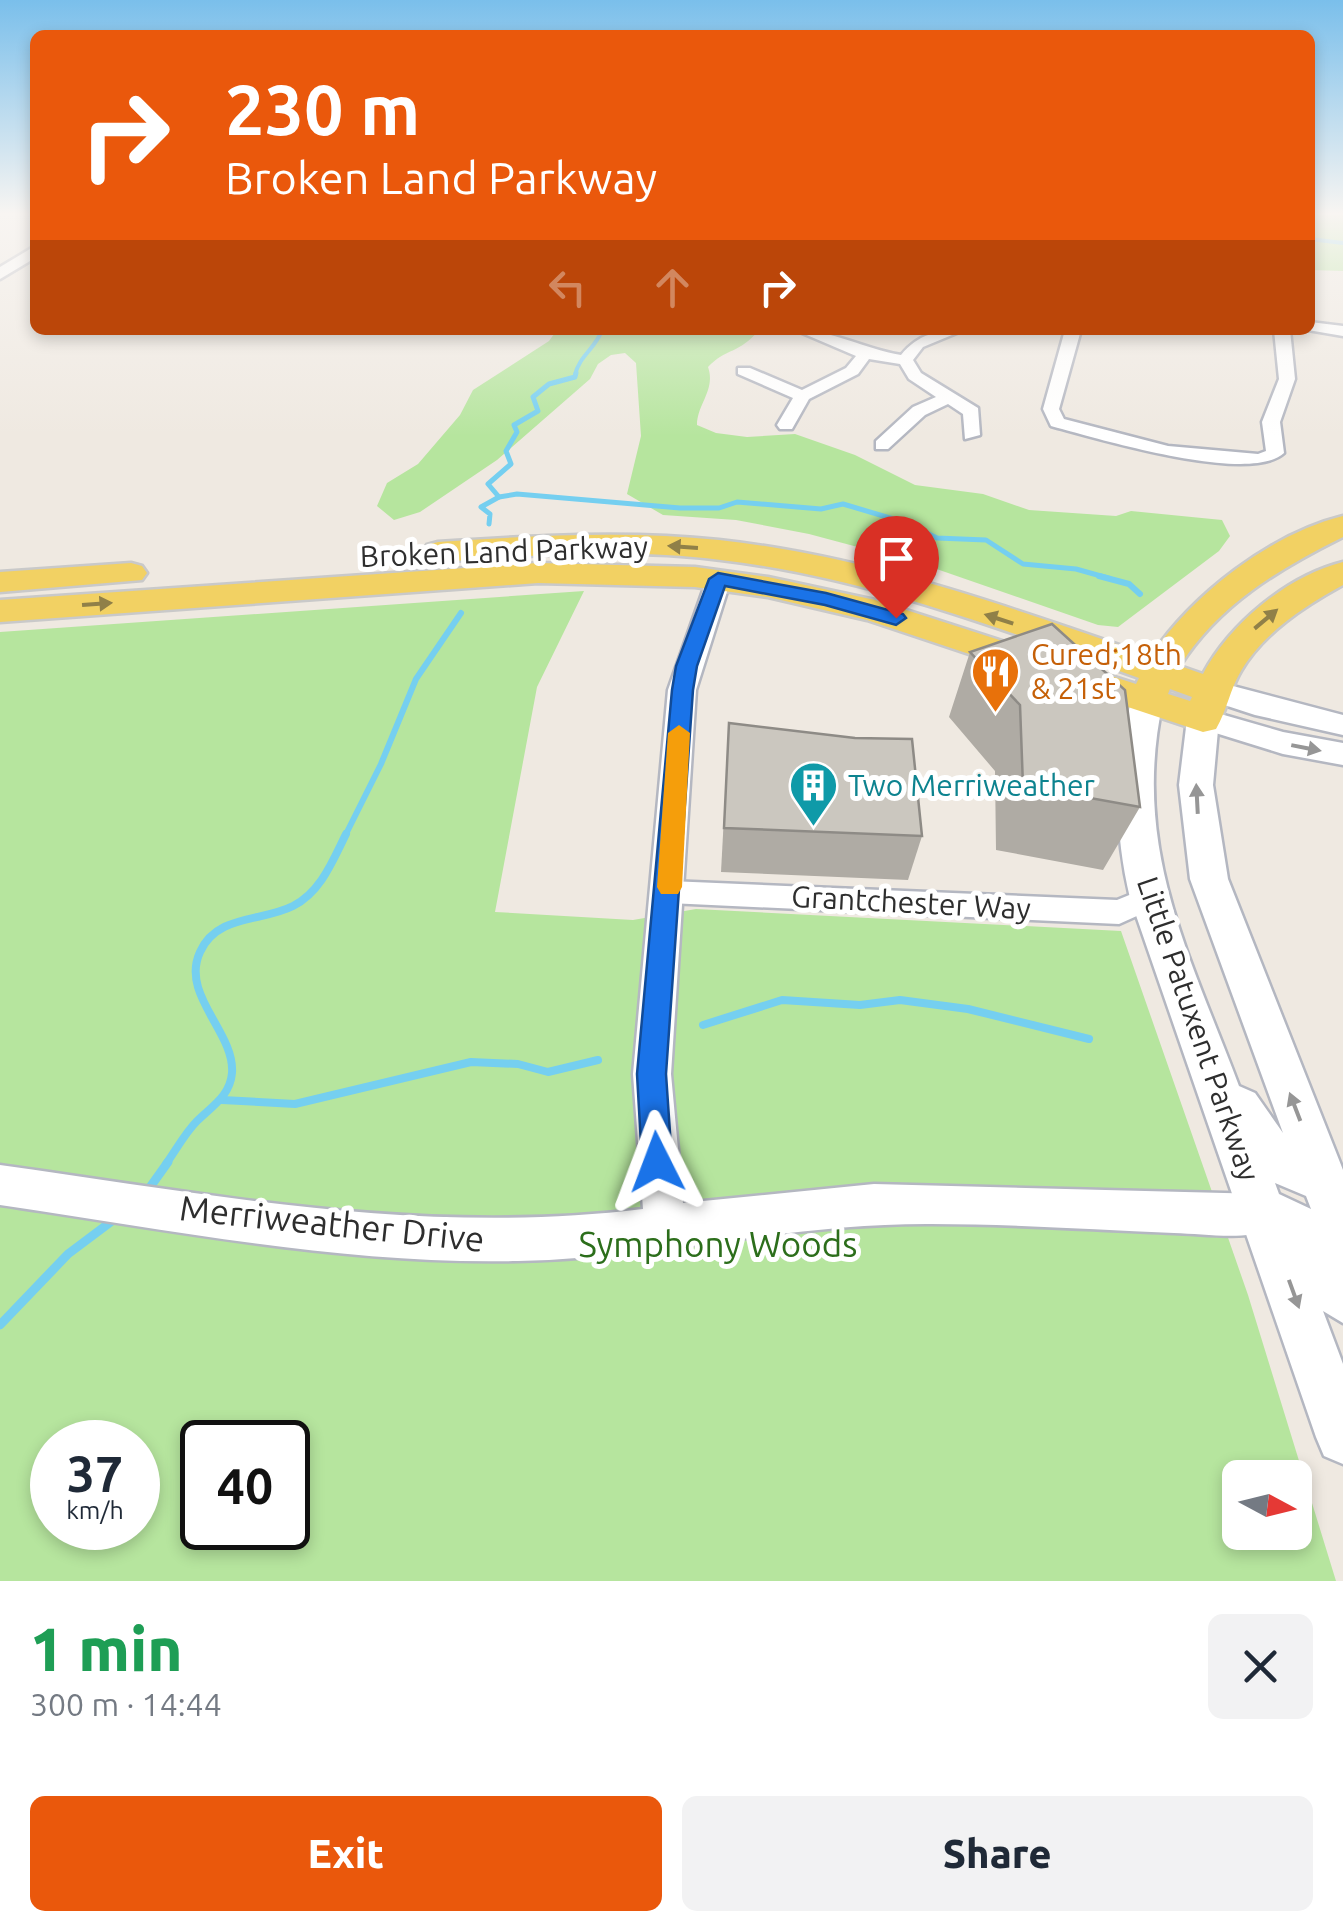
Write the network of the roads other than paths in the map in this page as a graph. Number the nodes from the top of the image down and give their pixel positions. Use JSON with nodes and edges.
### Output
{"nodes":[{"id":1,"x":1315,"y":327,"type":"edge"},
{"id":2,"x":1343,"y":332,"type":"edge"},
{"id":3,"x":816,"y":335,"type":"edge"},
{"id":4,"x":942,"y":335,"type":"edge"},
{"id":5,"x":1073,"y":335,"type":"edge"},
{"id":6,"x":1282,"y":335,"type":"edge"},
{"id":7,"x":865,"y":354,"type":"junction"},
{"id":8,"x":904,"y":360,"type":"junction"},
{"id":9,"x":744,"y":371,"type":"dead end"},
{"id":10,"x":802,"y":396,"type":"junction"},
{"id":11,"x":949,"y":397,"type":"junction"},
{"id":12,"x":786,"y":425,"type":"dead end"},
{"id":13,"x":971,"y":435,"type":"dead end"},
{"id":14,"x":882,"y":446,"type":"dead end"},
{"id":15,"x":1343,"y":526,"type":"edge"},
{"id":16,"x":1343,"y":572,"type":"edge"},
{"id":17,"x":718,"y":579,"type":"junction"},
{"id":18,"x":0,"y":582,"type":"edge"},
{"id":19,"x":0,"y":610,"type":"edge"},
{"id":20,"x":1152,"y":687,"type":"junction"},
{"id":21,"x":1206,"y":704,"type":"junction"},
{"id":22,"x":1343,"y":724,"type":"edge"},
{"id":23,"x":1343,"y":754,"type":"edge"},
{"id":24,"x":669,"y":892,"type":"junction"},
{"id":25,"x":1149,"y":898,"type":"junction"},
{"id":26,"x":1188,"y":1014,"type":"junction"},
{"id":27,"x":1323,"y":1178,"type":"junction"},
{"id":28,"x":2,"y":1186,"type":"edge"},
{"id":29,"x":1264,"y":1214,"type":"junction"},
{"id":30,"x":666,"y":1228,"type":"junction"},
{"id":31,"x":1343,"y":1231,"type":"edge"},
{"id":32,"x":1343,"y":1298,"type":"edge"},
{"id":33,"x":1343,"y":1437,"type":"edge"}],
"edges":[{"from":1,"to":2,"type":"street"},
{"from":3,"to":7,"type":"street"},
{"from":4,"to":8,"type":"street"},
{"from":5,"to":6,"type":"street"},
{"from":7,"to":8,"type":"street"},
{"from":7,"to":10,"type":"street"},
{"from":8,"to":11,"type":"street"},
{"from":9,"to":10,"type":"street"},
{"from":10,"to":12,"type":"street"},
{"from":11,"to":13,"type":"street"},
{"from":11,"to":14,"type":"street"},
{"from":15,"to":20,"type":"main road","name":"Little Patuxent Parkway"},
{"from":21,"to":16,"type":"main road","name":"Little Patuxent Parkway","one_way":true},
{"from":19,"to":17,"type":"main road","name":"Broken Land Parkway","one_way":true},
{"from":17,"to":20,"type":"main road","name":"Broken Land Parkway"},
{"from":17,"to":24,"type":"street"},
{"from":20,"to":18,"type":"main road","name":"Broken Land Parkway","one_way":true},
{"from":20,"to":21,"type":"main road","name":"Broken Land Parkway"},
{"from":20,"to":25,"type":"main road","name":"Little Patuxent Parkway"},
{"from":21,"to":22,"type":"street","name":"Broken Land Parkway"},
{"from":21,"to":23,"type":"street","name":"Broken Land Parkway","one_way":true},
{"from":27,"to":21,"type":"main road","name":"Little Patuxent Parkway","one_way":true},
{"from":24,"to":25,"type":"street","name":"Grantchester Way"},
{"from":24,"to":30,"type":"street"},
{"from":25,"to":26,"type":"main road","name":"Little Patuxent Parkway"},
{"from":26,"to":27,"type":"main road"},
{"from":26,"to":29,"type":"main road","name":"Little Patuxent Parkway"},
{"from":27,"to":31,"type":"main road","name":"Little Patuxent Parkway"},
{"from":28,"to":30,"type":"street","name":"Merriweather Drive"},
{"from":29,"to":30,"type":"street","name":"Merriweather Drive"},
{"from":29,"to":32,"type":"main road"},
{"from":29,"to":33,"type":"main road","name":"Little Patuxent Parkway","one_way":true}]}
